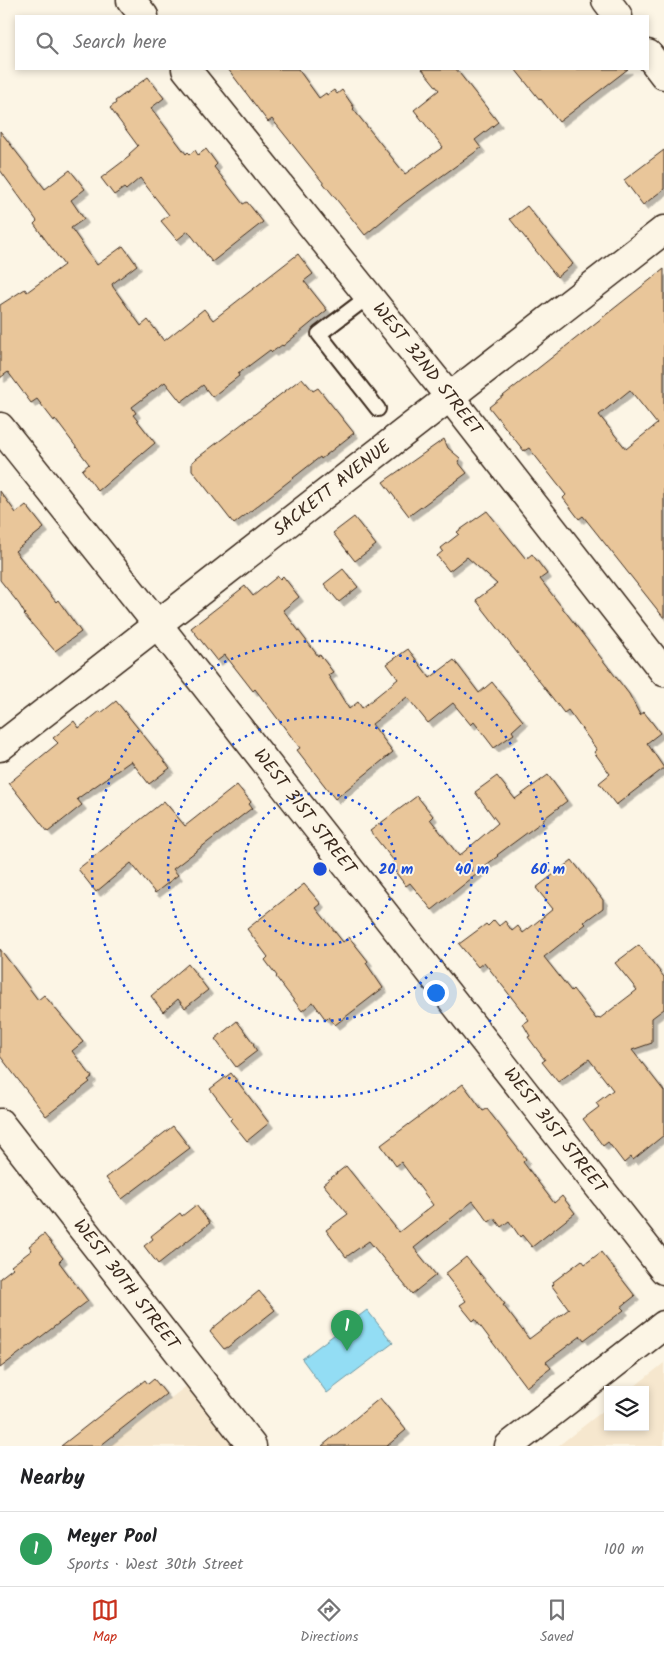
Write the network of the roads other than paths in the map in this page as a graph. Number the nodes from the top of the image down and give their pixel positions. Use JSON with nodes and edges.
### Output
{"nodes":[{"id":1,"x":130,"y":0,"type":"edge"},
{"id":2,"x":606,"y":0,"type":"edge"},
{"id":3,"x":143,"y":15,"type":"edge"},
{"id":4,"x":617,"y":15,"type":"edge"},
{"id":5,"x":649,"y":55,"type":"edge"},
{"id":6,"x":187,"y":70,"type":"edge"},
{"id":7,"x":664,"y":75,"type":"edge"},
{"id":8,"x":664,"y":230,"type":"edge"},
{"id":9,"x":369,"y":296,"type":"junction"},
{"id":10,"x":449,"y":396,"type":"junction"},
{"id":11,"x":378,"y":409,"type":"dead end"},
{"id":12,"x":0,"y":427,"type":"edge"},
{"id":13,"x":158,"y":625,"type":"junction"},
{"id":14,"x":664,"y":672,"type":"edge"},
{"id":15,"x":0,"y":747,"type":"edge"},
{"id":16,"x":0,"y":1123,"type":"edge"},
{"id":17,"x":664,"y":1270,"type":"edge"},
{"id":18,"x":664,"y":1325,"type":"edge"},
{"id":19,"x":252,"y":1446,"type":"edge"},
{"id":20,"x":509,"y":1446,"type":"edge"}],
"edges":[{"from":1,"to":3,"type":"street"},
{"from":2,"to":4,"type":"street"},
{"from":5,"to":7,"type":"street"},
{"from":6,"to":9,"type":"street","name":"WEST 32ND STREET"},
{"from":8,"to":10,"type":"street","name":"SACKETT AVENUE"},
{"from":9,"to":10,"type":"street","name":"WEST 32ND STREET"},
{"from":9,"to":11,"type":"lane"},
{"from":10,"to":13,"type":"street","name":"SACKETT AVENUE"},
{"from":10,"to":14,"type":"street","name":"WEST 32ND STREET"},
{"from":12,"to":13,"type":"street","name":"WEST 31ST STREET"},
{"from":13,"to":15,"type":"street","name":"SACKETT AVENUE"},
{"from":13,"to":17,"type":"street","name":"WEST 31ST STREET"},
{"from":16,"to":19,"type":"street","name":"WEST 30TH STREET"},
{"from":18,"to":20,"type":"street"}]}
